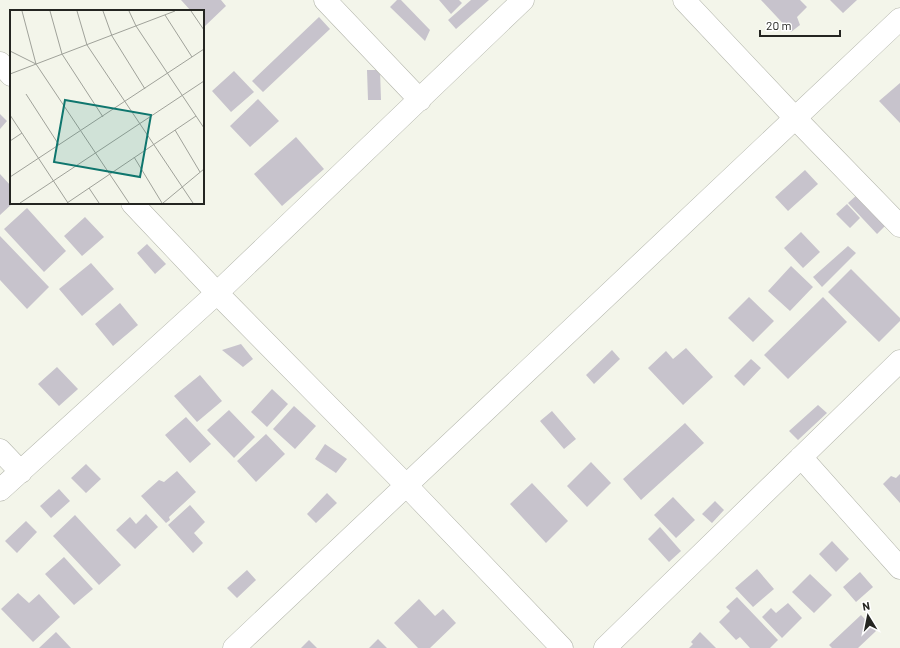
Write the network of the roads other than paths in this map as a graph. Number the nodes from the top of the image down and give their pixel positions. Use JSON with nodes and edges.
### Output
{"nodes":[{"id":1,"x":325,"y":0,"type":"edge"},
{"id":2,"x":523,"y":0,"type":"edge"},
{"id":3,"x":684,"y":0,"type":"edge"},
{"id":4,"x":900,"y":19,"type":"edge"},
{"id":5,"x":0,"y":63,"type":"edge"},
{"id":6,"x":10,"y":74,"type":"edge"},
{"id":7,"x":420,"y":100,"type":"junction"},
{"id":8,"x":796,"y":119,"type":"junction"},
{"id":9,"x":133,"y":204,"type":"edge"},
{"id":10,"x":900,"y":226,"type":"edge"},
{"id":11,"x":217,"y":293,"type":"junction"},
{"id":12,"x":900,"y":361,"type":"edge"},
{"id":13,"x":0,"y":450,"type":"edge"},
{"id":14,"x":801,"y":457,"type":"junction"},
{"id":15,"x":21,"y":472,"type":"junction"},
{"id":16,"x":406,"y":485,"type":"junction"},
{"id":17,"x":0,"y":490,"type":"edge"},
{"id":18,"x":900,"y":568,"type":"edge"},
{"id":19,"x":234,"y":648,"type":"edge"},
{"id":20,"x":562,"y":648,"type":"edge"},
{"id":21,"x":605,"y":648,"type":"edge"}],
"edges":[{"from":1,"to":7,"type":"street"},
{"from":2,"to":7,"type":"street"},
{"from":3,"to":8,"type":"street"},
{"from":4,"to":8,"type":"street"},
{"from":5,"to":6,"type":"street"},
{"from":7,"to":11,"type":"street"},
{"from":8,"to":10,"type":"street"},
{"from":8,"to":16,"type":"street"},
{"from":9,"to":11,"type":"street"},
{"from":11,"to":15,"type":"street"},
{"from":11,"to":16,"type":"street"},
{"from":12,"to":14,"type":"street"},
{"from":13,"to":15,"type":"street"},
{"from":14,"to":18,"type":"street"},
{"from":14,"to":21,"type":"street"},
{"from":15,"to":17,"type":"street"},
{"from":16,"to":19,"type":"street"},
{"from":16,"to":20,"type":"street"}]}
